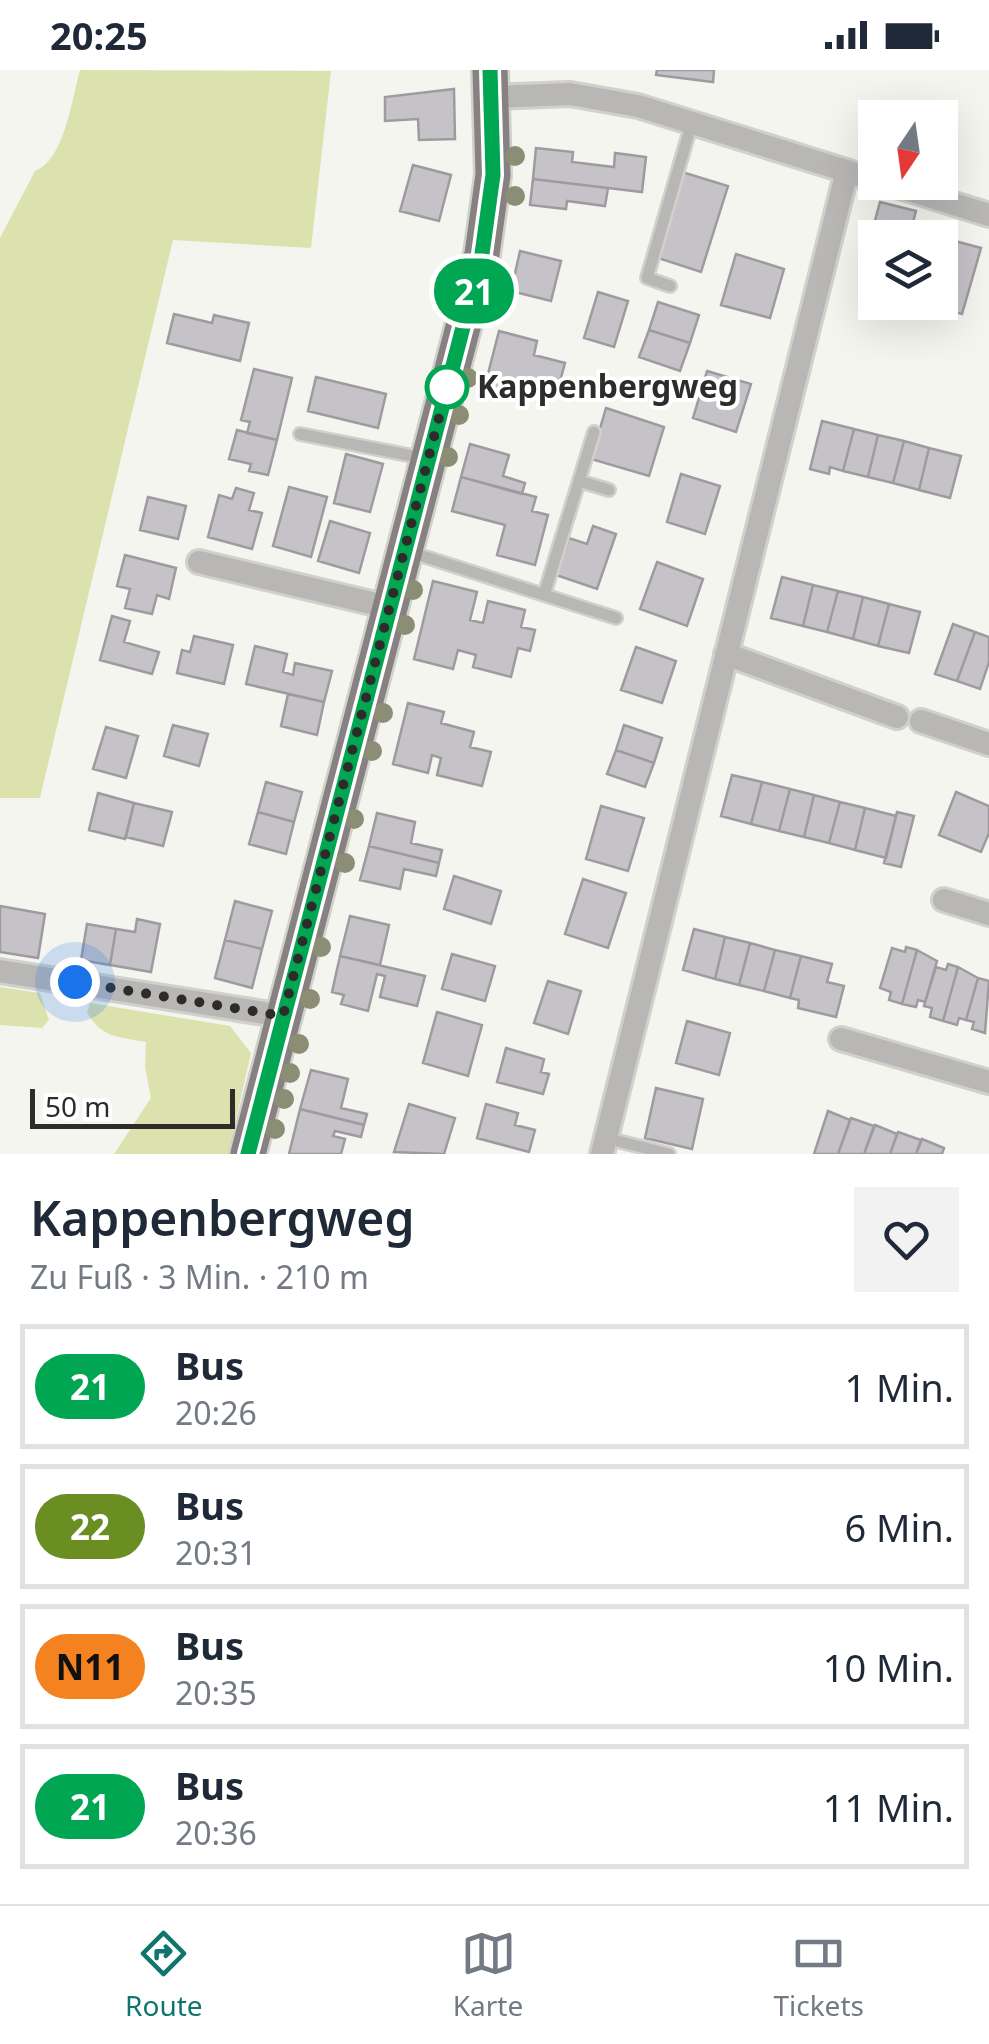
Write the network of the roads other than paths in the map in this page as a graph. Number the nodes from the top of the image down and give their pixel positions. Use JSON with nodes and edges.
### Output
{"nodes":[{"id":1,"x":491,"y":84,"type":"edge"},
{"id":2,"x":692,"y":122,"type":"junction"},
{"id":3,"x":847,"y":171,"type":"junction"},
{"id":4,"x":858,"y":175,"type":"edge"},
{"id":5,"x":941,"y":200,"type":"edge"},
{"id":6,"x":989,"y":215,"type":"edge"},
{"id":7,"x":670,"y":286,"type":"dead end"},
{"id":8,"x":594,"y":432,"type":"dead end"},
{"id":9,"x":300,"y":434,"type":"dead end"},
{"id":10,"x":428,"y":458,"type":"junction"},
{"id":11,"x":579,"y":480,"type":"junction"},
{"id":12,"x":609,"y":490,"type":"dead end"},
{"id":13,"x":402,"y":550,"type":"junction"},
{"id":14,"x":200,"y":562,"type":"dead end"},
{"id":15,"x":544,"y":595,"type":"junction"},
{"id":16,"x":388,"y":607,"type":"junction"},
{"id":17,"x":616,"y":618,"type":"dead end"},
{"id":18,"x":726,"y":654,"type":"junction"},
{"id":19,"x":989,"y":744,"type":"edge"},
{"id":20,"x":944,"y":900,"type":"dead end"},
{"id":21,"x":989,"y":914,"type":"edge"},
{"id":22,"x":0,"y":971,"type":"edge"},
{"id":23,"x":283,"y":1016,"type":"junction"},
{"id":24,"x":841,"y":1039,"type":"dead end"},
{"id":25,"x":989,"y":1082,"type":"edge"},
{"id":26,"x":604,"y":1146,"type":"edge"},
{"id":27,"x":248,"y":1154,"type":"edge"},
{"id":28,"x":668,"y":1154,"type":"edge"}],
"edges":[{"from":1,"to":2,"type":"street"},
{"from":1,"to":10,"type":"main road"},
{"from":2,"to":3,"type":"street"},
{"from":2,"to":7,"type":"lane"},
{"from":3,"to":4,"type":"street"},
{"from":3,"to":18,"type":"street"},
{"from":5,"to":6,"type":"street"},
{"from":8,"to":11,"type":"lane"},
{"from":9,"to":10,"type":"lane"},
{"from":10,"to":13,"type":"main road"},
{"from":11,"to":12,"type":"lane"},
{"from":11,"to":15,"type":"lane"},
{"from":13,"to":15,"type":"lane"},
{"from":13,"to":16,"type":"main road"},
{"from":14,"to":16,"type":"street"},
{"from":15,"to":17,"type":"lane"},
{"from":16,"to":23,"type":"main road"},
{"from":18,"to":19,"type":"street"},
{"from":18,"to":26,"type":"street"},
{"from":20,"to":21,"type":"street"},
{"from":22,"to":23,"type":"street"},
{"from":23,"to":27,"type":"main road"},
{"from":24,"to":25,"type":"street"},
{"from":26,"to":28,"type":"lane"}]}
